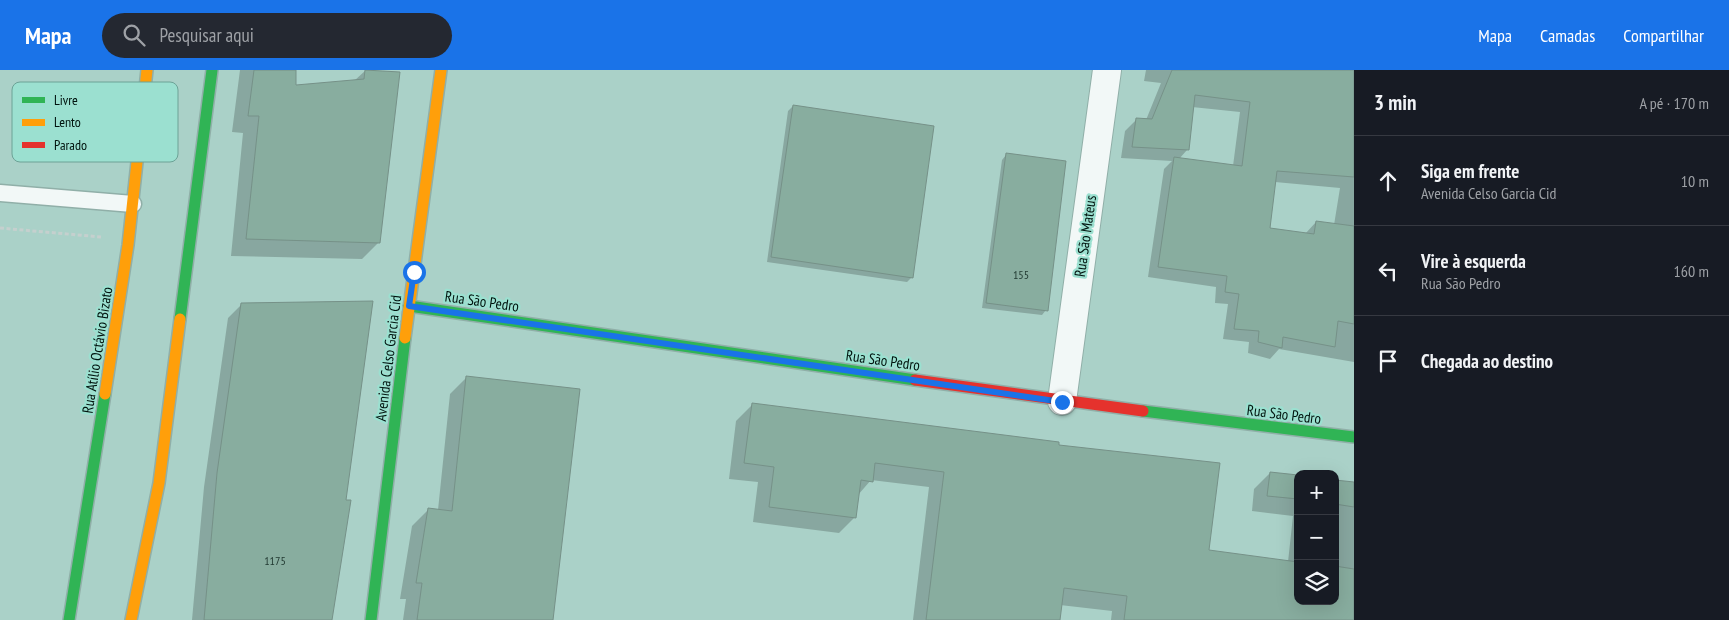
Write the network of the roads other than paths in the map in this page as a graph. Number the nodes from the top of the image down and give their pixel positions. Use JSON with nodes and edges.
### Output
{"nodes":[{"id":1,"x":212,"y":70,"type":"edge"},
{"id":2,"x":441,"y":70,"type":"edge"},
{"id":3,"x":1107,"y":70,"type":"edge"},
{"id":4,"x":137,"y":162,"type":"edge"},
{"id":5,"x":0,"y":193,"type":"edge"},
{"id":6,"x":133,"y":204,"type":"junction"},
{"id":7,"x":409,"y":306,"type":"junction"},
{"id":8,"x":1062,"y":402,"type":"junction"},
{"id":9,"x":1354,"y":437,"type":"edge"},
{"id":10,"x":69,"y":620,"type":"edge"},
{"id":11,"x":131,"y":620,"type":"edge"},
{"id":12,"x":371,"y":620,"type":"edge"}],
"edges":[{"from":1,"to":11,"type":"street"},
{"from":2,"to":7,"type":"street","name":"Avenida Celso Garcia Cid"},
{"from":3,"to":8,"type":"street","name":"Rua São Mateus"},
{"from":4,"to":6,"type":"street","name":"Rua Atílio Octávio Bizato"},
{"from":5,"to":6,"type":"lane"},
{"from":6,"to":10,"type":"street","name":"Rua Atílio Octávio Bizato"},
{"from":7,"to":8,"type":"street","name":"Rua São Pedro"},
{"from":7,"to":12,"type":"street","name":"Avenida Celso Garcia Cid"},
{"from":8,"to":9,"type":"street","name":"Rua São Pedro"}]}
